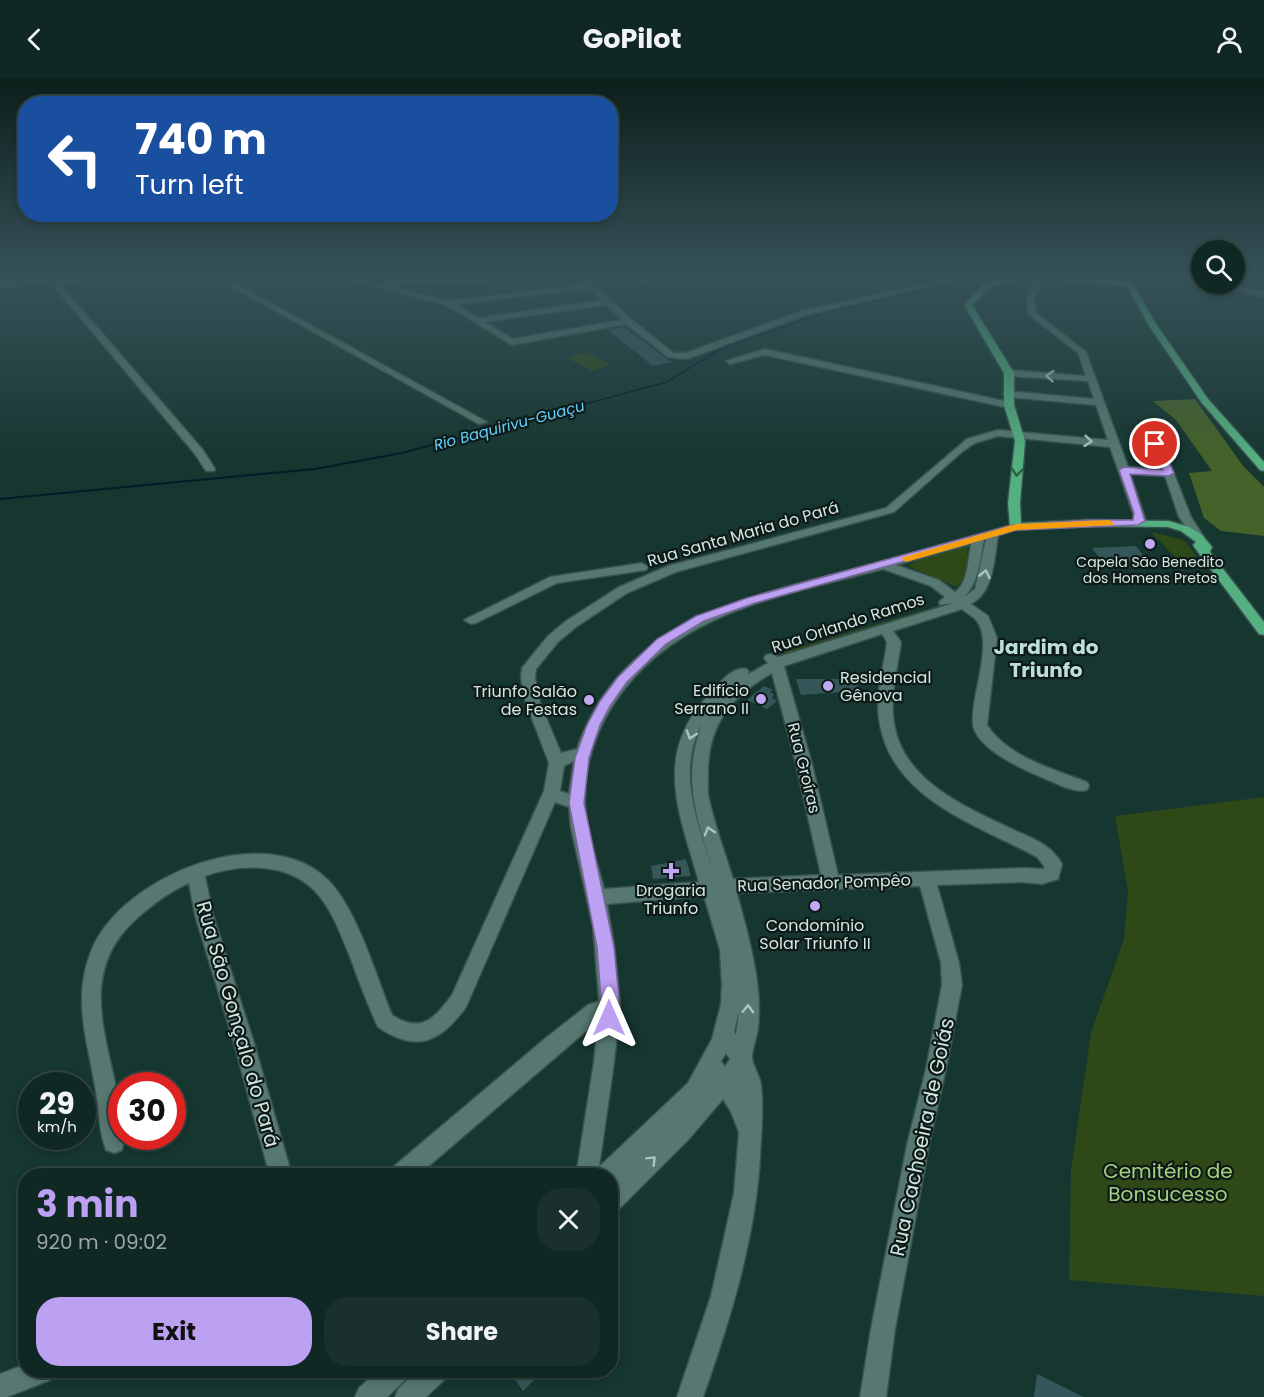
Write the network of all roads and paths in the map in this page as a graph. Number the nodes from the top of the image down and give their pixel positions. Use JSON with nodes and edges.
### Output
{"nodes":[{"id":1,"x":101,"y":337,"type":"edge"},
{"id":2,"x":328,"y":337,"type":"edge"},
{"id":3,"x":504,"y":337,"type":"edge"},
{"id":4,"x":542,"y":337,"type":"edge"},
{"id":5,"x":647,"y":337,"type":"edge"},
{"id":6,"x":740,"y":337,"type":"edge"},
{"id":7,"x":987,"y":337,"type":"edge"},
{"id":8,"x":1062,"y":337,"type":"edge"},
{"id":9,"x":1161,"y":337,"type":"edge"},
{"id":10,"x":730,"y":361,"type":"dead end"},
{"id":11,"x":1009,"y":374,"type":"junction"},
{"id":12,"x":1092,"y":380,"type":"junction"},
{"id":13,"x":1008,"y":399,"type":"junction"},
{"id":14,"x":1101,"y":403,"type":"junction"},
{"id":15,"x":1012,"y":420,"type":"junction"},
{"id":16,"x":482,"y":422,"type":"dead end"},
{"id":17,"x":999,"y":433,"type":"junction"},
{"id":18,"x":1019,"y":435,"type":"junction"},
{"id":19,"x":1150,"y":440,"type":"dead end"},
{"id":20,"x":1116,"y":444,"type":"junction"},
{"id":21,"x":1264,"y":468,"type":"edge"},
{"id":22,"x":210,"y":469,"type":"dead end"},
{"id":23,"x":1124,"y":470,"type":"junction"},
{"id":24,"x":1169,"y":473,"type":"junction"},
{"id":25,"x":1137,"y":518,"type":"junction"},
{"id":26,"x":1185,"y":518,"type":"junction"},
{"id":27,"x":1170,"y":524,"type":"junction"},
{"id":28,"x":1016,"y":527,"type":"junction"},
{"id":29,"x":993,"y":534,"type":"junction"},
{"id":30,"x":1198,"y":537,"type":"junction"},
{"id":31,"x":978,"y":538,"type":"junction"},
{"id":32,"x":1205,"y":551,"type":"junction"},
{"id":33,"x":884,"y":565,"type":"junction"},
{"id":34,"x":647,"y":572,"type":"junction"},
{"id":35,"x":960,"y":600,"type":"junction"},
{"id":36,"x":471,"y":620,"type":"dead end"},
{"id":37,"x":885,"y":629,"type":"junction"},
{"id":38,"x":1264,"y":631,"type":"edge"},
{"id":39,"x":773,"y":660,"type":"junction"},
{"id":40,"x":584,"y":753,"type":"junction"},
{"id":41,"x":557,"y":763,"type":"junction"},
{"id":42,"x":1082,"y":786,"type":"dead end"},
{"id":43,"x":552,"y":792,"type":"junction"},
{"id":44,"x":576,"y":803,"type":"junction"},
{"id":45,"x":195,"y":872,"type":"junction"},
{"id":46,"x":927,"y":879,"type":"junction"},
{"id":47,"x":831,"y":882,"type":"junction"},
{"id":48,"x":718,"y":887,"type":"junction"},
{"id":49,"x":597,"y":897,"type":"junction"},
{"id":50,"x":610,"y":1005,"type":"junction"},
{"id":51,"x":724,"y":1034,"type":"junction"},
{"id":52,"x":741,"y":1058,"type":"junction"},
{"id":53,"x":711,"y":1064,"type":"junction"},
{"id":54,"x":725,"y":1083,"type":"junction"},
{"id":55,"x":108,"y":1111,"type":"edge"},
{"id":56,"x":750,"y":1137,"type":"junction"},
{"id":57,"x":280,"y":1168,"type":"edge"},
{"id":58,"x":409,"y":1168,"type":"edge"},
{"id":59,"x":587,"y":1168,"type":"edge"},
{"id":60,"x":614,"y":1168,"type":"edge"},
{"id":61,"x":618,"y":1194,"type":"edge"},
{"id":62,"x":24,"y":1378,"type":"edge"},
{"id":63,"x":388,"y":1378,"type":"edge"},
{"id":64,"x":428,"y":1378,"type":"edge"},
{"id":65,"x":0,"y":1387,"type":"edge"},
{"id":66,"x":368,"y":1397,"type":"edge"},
{"id":67,"x":408,"y":1397,"type":"edge"},
{"id":68,"x":690,"y":1397,"type":"edge"},
{"id":69,"x":873,"y":1397,"type":"edge"}],
"edges":[{"from":1,"to":22,"type":"street"},
{"from":2,"to":16,"type":"street"},
{"from":3,"to":4,"type":"street"},
{"from":5,"to":6,"type":"street"},
{"from":7,"to":11,"type":"main road"},
{"from":8,"to":12,"type":"street"},
{"from":9,"to":21,"type":"main road"},
{"from":10,"to":13,"type":"street"},
{"from":12,"to":11,"type":"street","one_way":true},
{"from":11,"to":13,"type":"main road"},
{"from":12,"to":14,"type":"street"},
{"from":13,"to":14,"type":"street"},
{"from":13,"to":15,"type":"main road"},
{"from":14,"to":20,"type":"street"},
{"from":15,"to":17,"type":"street","name":"Rua Santa Maria do Pará"},
{"from":15,"to":18,"type":"main road"},
{"from":17,"to":18,"type":"street","name":"Rua Santa Maria do Pará"},
{"from":17,"to":34,"type":"street","name":"Rua Santa Maria do Pará"},
{"from":18,"to":20,"type":"street","name":"Rua Santa Maria do Pará","one_way":true},
{"from":18,"to":28,"type":"main road","one_way":true},
{"from":19,"to":24,"type":"street"},
{"from":20,"to":23,"type":"street"},
{"from":23,"to":24,"type":"street"},
{"from":23,"to":25,"type":"street"},
{"from":24,"to":26,"type":"street"},
{"from":25,"to":27,"type":"main road"},
{"from":25,"to":28,"type":"main road"},
{"from":25,"to":32,"type":"main road"},
{"from":26,"to":27,"type":"street"},
{"from":26,"to":30,"type":"street"},
{"from":27,"to":30,"type":"main road"},
{"from":28,"to":29,"type":"street"},
{"from":29,"to":31,"type":"street"},
{"from":35,"to":29,"type":"street","one_way":true},
{"from":30,"to":32,"type":"main road"},
{"from":31,"to":33,"type":"street"},
{"from":31,"to":35,"type":"street"},
{"from":32,"to":38,"type":"main road"},
{"from":33,"to":35,"type":"street"},
{"from":33,"to":40,"type":"street"},
{"from":34,"to":36,"type":"street"},
{"from":34,"to":41,"type":"street","name":"Rua Santa Maria do Pará"},
{"from":35,"to":37,"type":"street","name":"Rua Orlando Ramos"},
{"from":35,"to":39,"type":"street","name":"Rua Orlando Ramos"},
{"from":35,"to":42,"type":"street"},
{"from":37,"to":39,"type":"street","name":"Rua Orlando Ramos"},
{"from":37,"to":46,"type":"street","name":"Rua Senador Pompêo"},
{"from":39,"to":47,"type":"street","name":"Rua Groíras"},
{"from":39,"to":48,"type":"street","name":"Rua Orlando Ramos"},
{"from":40,"to":41,"type":"street"},
{"from":40,"to":44,"type":"street"},
{"from":41,"to":43,"type":"street"},
{"from":43,"to":44,"type":"street"},
{"from":43,"to":45,"type":"street"},
{"from":44,"to":49,"type":"street"},
{"from":45,"to":55,"type":"street"},
{"from":45,"to":57,"type":"street","name":"Rua São Gonçalo do Pará"},
{"from":46,"to":47,"type":"street","name":"Rua Senador Pompêo"},
{"from":46,"to":69,"type":"street","name":"Rua Cachoeira de Goiás"},
{"from":47,"to":48,"type":"street","name":"Rua Senador Pompêo"},
{"from":48,"to":49,"type":"street","name":"Rua Senador Pompêo"},
{"from":48,"to":51,"type":"street"},
{"from":52,"to":48,"type":"street","one_way":true},
{"from":49,"to":50,"type":"street"},
{"from":50,"to":58,"type":"street"},
{"from":50,"to":59,"type":"street"},
{"from":51,"to":52,"type":"street"},
{"from":51,"to":53,"type":"street"},
{"from":52,"to":54,"type":"street"},
{"from":52,"to":56,"type":"street"},
{"from":53,"to":54,"type":"street"},
{"from":53,"to":60,"type":"street"},
{"from":54,"to":56,"type":"street"},
{"from":61,"to":54,"type":"street","one_way":true},
{"from":56,"to":68,"type":"street"},
{"from":62,"to":65,"type":"street"},
{"from":63,"to":66,"type":"street"},
{"from":64,"to":67,"type":"street"}]}
